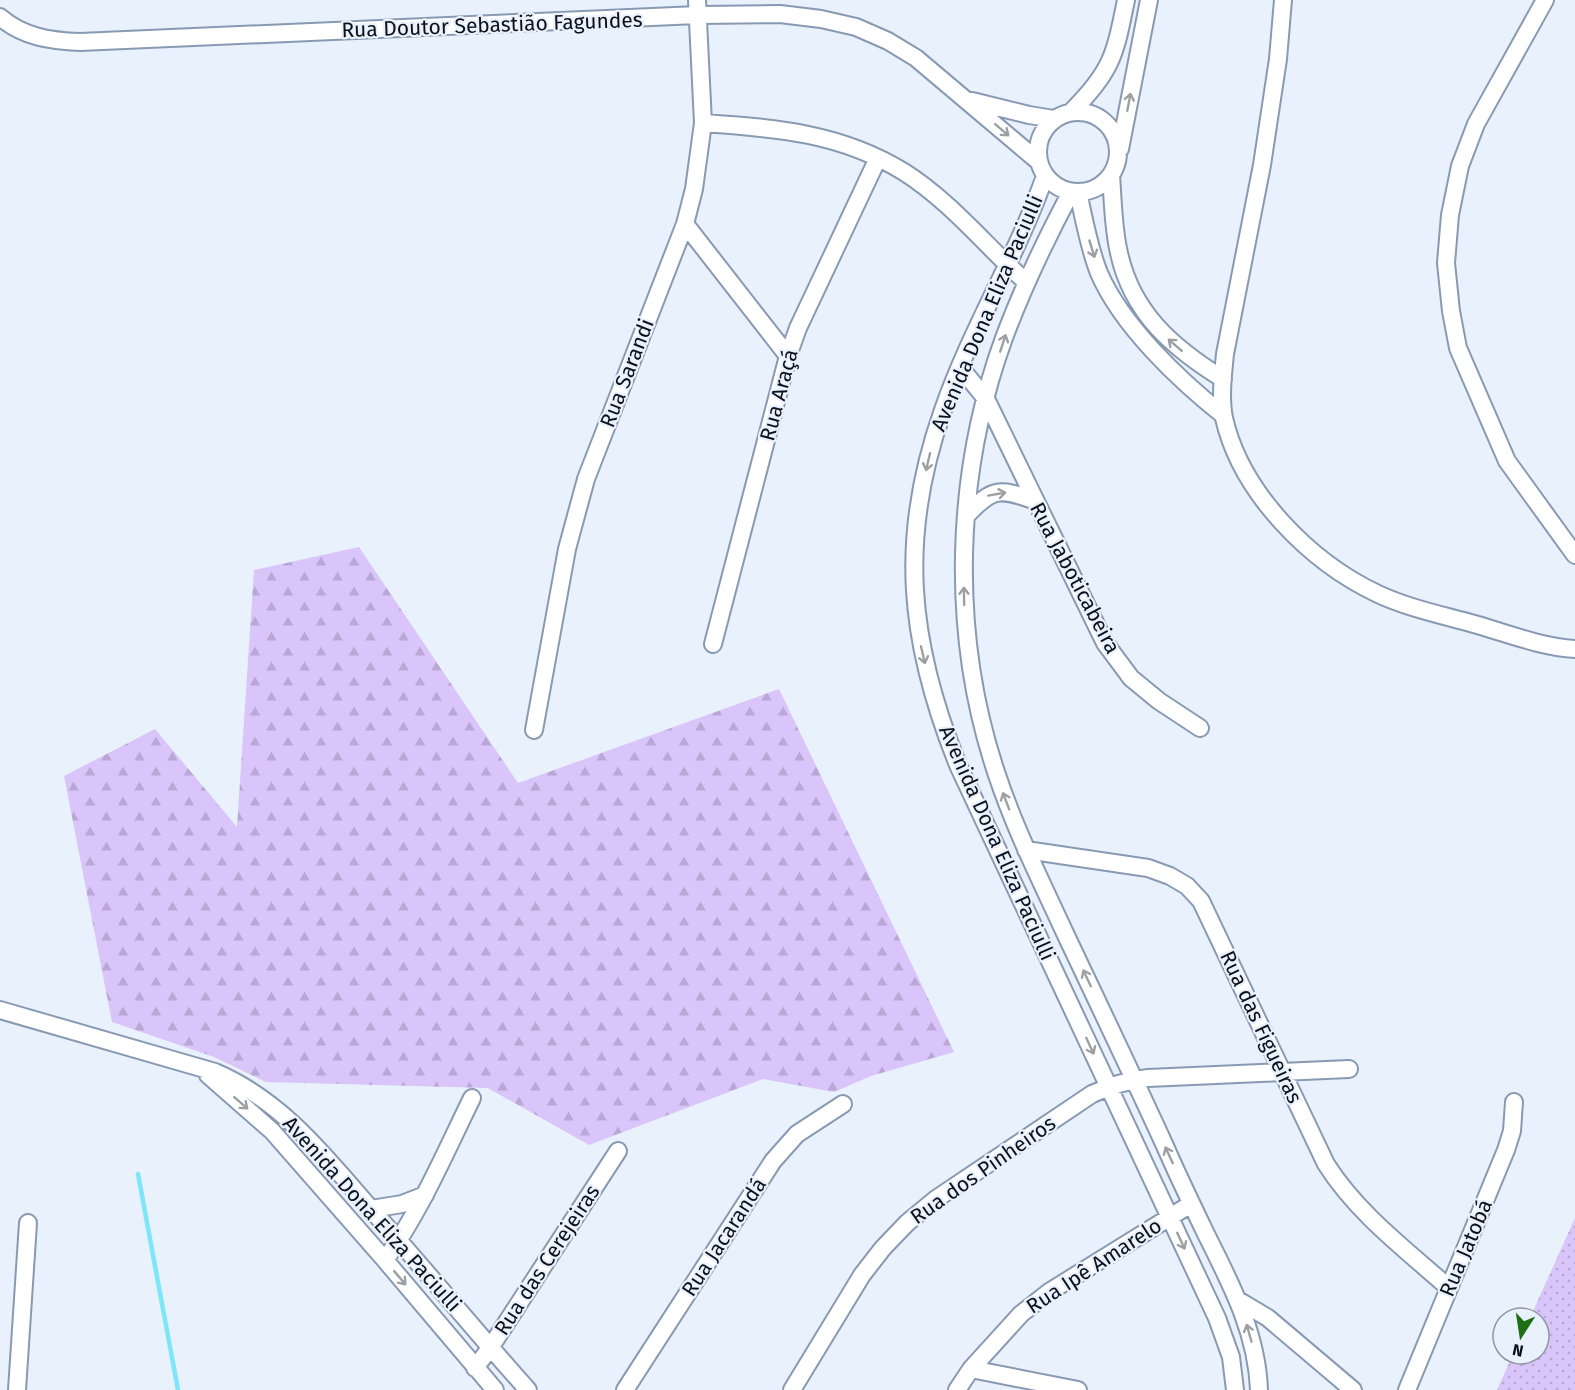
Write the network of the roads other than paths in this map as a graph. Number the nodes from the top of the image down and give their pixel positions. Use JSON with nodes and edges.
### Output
{"nodes":[{"id":1,"x":1126,"y":0,"type":"edge"},
{"id":2,"x":1149,"y":0,"type":"edge"},
{"id":3,"x":1283,"y":0,"type":"edge"},
{"id":4,"x":1545,"y":0,"type":"edge"},
{"id":5,"x":698,"y":8,"type":"edge"},
{"id":6,"x":0,"y":17,"type":"edge"},
{"id":7,"x":966,"y":99,"type":"junction"},
{"id":8,"x":1072,"y":111,"type":"junction"},
{"id":9,"x":1054,"y":118,"type":"junction"},
{"id":10,"x":703,"y":123,"type":"junction"},
{"id":11,"x":878,"y":158,"type":"junction"},
{"id":12,"x":1115,"y":167,"type":"junction"},
{"id":13,"x":1041,"y":168,"type":"junction"},
{"id":14,"x":1074,"y":192,"type":"junction"},
{"id":15,"x":685,"y":224,"type":"junction"},
{"id":16,"x":1006,"y":265,"type":"junction"},
{"id":17,"x":1026,"y":282,"type":"junction"},
{"id":18,"x":788,"y":356,"type":"junction"},
{"id":19,"x":960,"y":367,"type":"junction"},
{"id":20,"x":1222,"y":379,"type":"junction"},
{"id":21,"x":986,"y":399,"type":"junction"},
{"id":22,"x":1223,"y":415,"type":"junction"},
{"id":23,"x":1033,"y":500,"type":"junction"},
{"id":24,"x":966,"y":515,"type":"junction"},
{"id":25,"x":1575,"y":555,"type":"edge"},
{"id":26,"x":712,"y":644,"type":"dead end"},
{"id":27,"x":1575,"y":649,"type":"edge"},
{"id":28,"x":1200,"y":728,"type":"dead end"},
{"id":29,"x":534,"y":730,"type":"dead end"},
{"id":30,"x":1026,"y":850,"type":"junction"},
{"id":31,"x":0,"y":1010,"type":"edge"},
{"id":32,"x":195,"y":1065,"type":"junction"},
{"id":33,"x":1349,"y":1069,"type":"dead end"},
{"id":34,"x":1282,"y":1073,"type":"junction"},
{"id":35,"x":1134,"y":1079,"type":"junction"},
{"id":36,"x":1109,"y":1086,"type":"junction"},
{"id":37,"x":472,"y":1098,"type":"dead end"},
{"id":38,"x":1514,"y":1102,"type":"dead end"},
{"id":39,"x":843,"y":1104,"type":"dead end"},
{"id":40,"x":618,"y":1151,"type":"dead end"},
{"id":41,"x":425,"y":1195,"type":"junction"},
{"id":42,"x":1191,"y":1204,"type":"junction"},
{"id":43,"x":371,"y":1209,"type":"junction"},
{"id":44,"x":1169,"y":1216,"type":"junction"},
{"id":45,"x":28,"y":1223,"type":"dead end"},
{"id":46,"x":399,"y":1240,"type":"junction"},
{"id":47,"x":385,"y":1260,"type":"junction"},
{"id":48,"x":1449,"y":1288,"type":"junction"},
{"id":49,"x":1238,"y":1300,"type":"junction"},
{"id":50,"x":490,"y":1348,"type":"junction"},
{"id":51,"x":475,"y":1368,"type":"junction"},
{"id":52,"x":971,"y":1369,"type":"junction"},
{"id":53,"x":16,"y":1390,"type":"edge"},
{"id":54,"x":495,"y":1390,"type":"edge"},
{"id":55,"x":528,"y":1390,"type":"edge"},
{"id":56,"x":625,"y":1390,"type":"edge"},
{"id":57,"x":792,"y":1390,"type":"edge"},
{"id":58,"x":957,"y":1390,"type":"edge"},
{"id":59,"x":1078,"y":1390,"type":"edge"},
{"id":60,"x":1235,"y":1390,"type":"edge"},
{"id":61,"x":1259,"y":1390,"type":"edge"},
{"id":62,"x":1353,"y":1390,"type":"edge"},
{"id":63,"x":1407,"y":1390,"type":"edge"}],
"edges":[{"from":1,"to":8,"type":"street"},
{"from":12,"to":2,"type":"street","one_way":true},
{"from":3,"to":20,"type":"street"},
{"from":4,"to":25,"type":"street"},
{"from":5,"to":6,"type":"street","name":"Rua Doutor Sebastião Fagundes"},
{"from":5,"to":7,"type":"street","name":"Rua Doutor Sebastião Fagundes"},
{"from":5,"to":10,"type":"street","name":"Rua Sarandi"},
{"from":7,"to":9,"type":"street","name":"Rua Doutor Sebastião Fagundes"},
{"from":7,"to":13,"type":"street","name":"Rua Doutor Sebastião Fagundes","one_way":true},
{"from":8,"to":9,"type":"street"},
{"from":8,"to":12,"type":"street"},
{"from":9,"to":13,"type":"street"},
{"from":10,"to":11,"type":"street"},
{"from":10,"to":15,"type":"street","name":"Rua Sarandi"},
{"from":11,"to":16,"type":"street"},
{"from":11,"to":18,"type":"street","name":"Rua Araçá"},
{"from":12,"to":14,"type":"street"},
{"from":20,"to":12,"type":"street","one_way":true},
{"from":13,"to":14,"type":"street"},
{"from":13,"to":16,"type":"street","name":"Avenida Dona Eliza Paciulli"},
{"from":14,"to":17,"type":"street","name":"Avenida Dona Eliza Paciulli"},
{"from":14,"to":22,"type":"street","one_way":true},
{"from":15,"to":18,"type":"street"},
{"from":15,"to":29,"type":"street","name":"Rua Sarandi"},
{"from":16,"to":17,"type":"street"},
{"from":16,"to":19,"type":"street","name":"Avenida Dona Eliza Paciulli"},
{"from":21,"to":17,"type":"street","name":"Avenida Dona Eliza Paciulli","one_way":true},
{"from":18,"to":26,"type":"street","name":"Rua Araçá"},
{"from":19,"to":21,"type":"street","name":"Rua Jaboticabeira"},
{"from":19,"to":36,"type":"street","name":"Avenida Dona Eliza Paciulli","one_way":true},
{"from":20,"to":22,"type":"street"},
{"from":21,"to":23,"type":"street","name":"Rua Jaboticabeira"},
{"from":21,"to":24,"type":"street","name":"Avenida Dona Eliza Paciulli"},
{"from":22,"to":27,"type":"street"},
{"from":24,"to":23,"type":"street","one_way":true},
{"from":23,"to":28,"type":"street","name":"Rua Jaboticabeira"},
{"from":30,"to":24,"type":"street","name":"Avenida Dona Eliza Paciulli","one_way":true},
{"from":30,"to":34,"type":"street","name":"Rua das Figueiras"},
{"from":35,"to":30,"type":"street","name":"Avenida Dona Eliza Paciulli","one_way":true},
{"from":31,"to":32,"type":"street","name":"Avenida Dona Eliza Paciulli"},
{"from":32,"to":43,"type":"street","name":"Avenida Dona Eliza Paciulli"},
{"from":32,"to":47,"type":"street","name":"Avenida Dona Eliza Paciulli","one_way":true},
{"from":33,"to":34,"type":"street","name":"Rua dos Pinheiros"},
{"from":34,"to":35,"type":"street","name":"Rua dos Pinheiros"},
{"from":34,"to":48,"type":"street","name":"Rua das Figueiras"},
{"from":35,"to":36,"type":"street","name":"Rua dos Pinheiros"},
{"from":42,"to":35,"type":"street","name":"Avenida Dona Eliza Paciulli","one_way":true},
{"from":36,"to":44,"type":"street","name":"Avenida Dona Eliza Paciulli"},
{"from":36,"to":57,"type":"street","name":"Rua dos Pinheiros"},
{"from":37,"to":41,"type":"street"},
{"from":38,"to":48,"type":"street","name":"Rua Jatobá"},
{"from":39,"to":56,"type":"street","name":"Rua Jacarandá"},
{"from":40,"to":50,"type":"street","name":"Rua das Cerejeiras"},
{"from":41,"to":43,"type":"street"},
{"from":41,"to":46,"type":"street"},
{"from":42,"to":44,"type":"street","name":"Rua Ipê Amarelo"},
{"from":42,"to":49,"type":"street","name":"Avenida Dona Eliza Paciulli"},
{"from":43,"to":46,"type":"street","name":"Avenida Dona Eliza Paciulli"},
{"from":44,"to":52,"type":"street","name":"Rua Ipê Amarelo"},
{"from":44,"to":60,"type":"street","name":"Avenida Dona Eliza Paciulli","one_way":true},
{"from":45,"to":53,"type":"street"},
{"from":46,"to":47,"type":"street"},
{"from":46,"to":50,"type":"street","name":"Avenida Dona Eliza Paciulli"},
{"from":47,"to":51,"type":"street","name":"Avenida Dona Eliza Paciulli","one_way":true},
{"from":48,"to":63,"type":"street","name":"Rua Jatobá"},
{"from":61,"to":49,"type":"street","name":"Avenida Dona Eliza Paciulli","one_way":true},
{"from":49,"to":62,"type":"street"},
{"from":50,"to":51,"type":"street","name":"Rua das Cerejeiras"},
{"from":50,"to":55,"type":"street","name":"Avenida Dona Eliza Paciulli"},
{"from":51,"to":54,"type":"street","name":"Avenida Dona Eliza Paciulli"},
{"from":52,"to":58,"type":"street","name":"Rua Ipê Amarelo"},
{"from":52,"to":59,"type":"street"}]}
